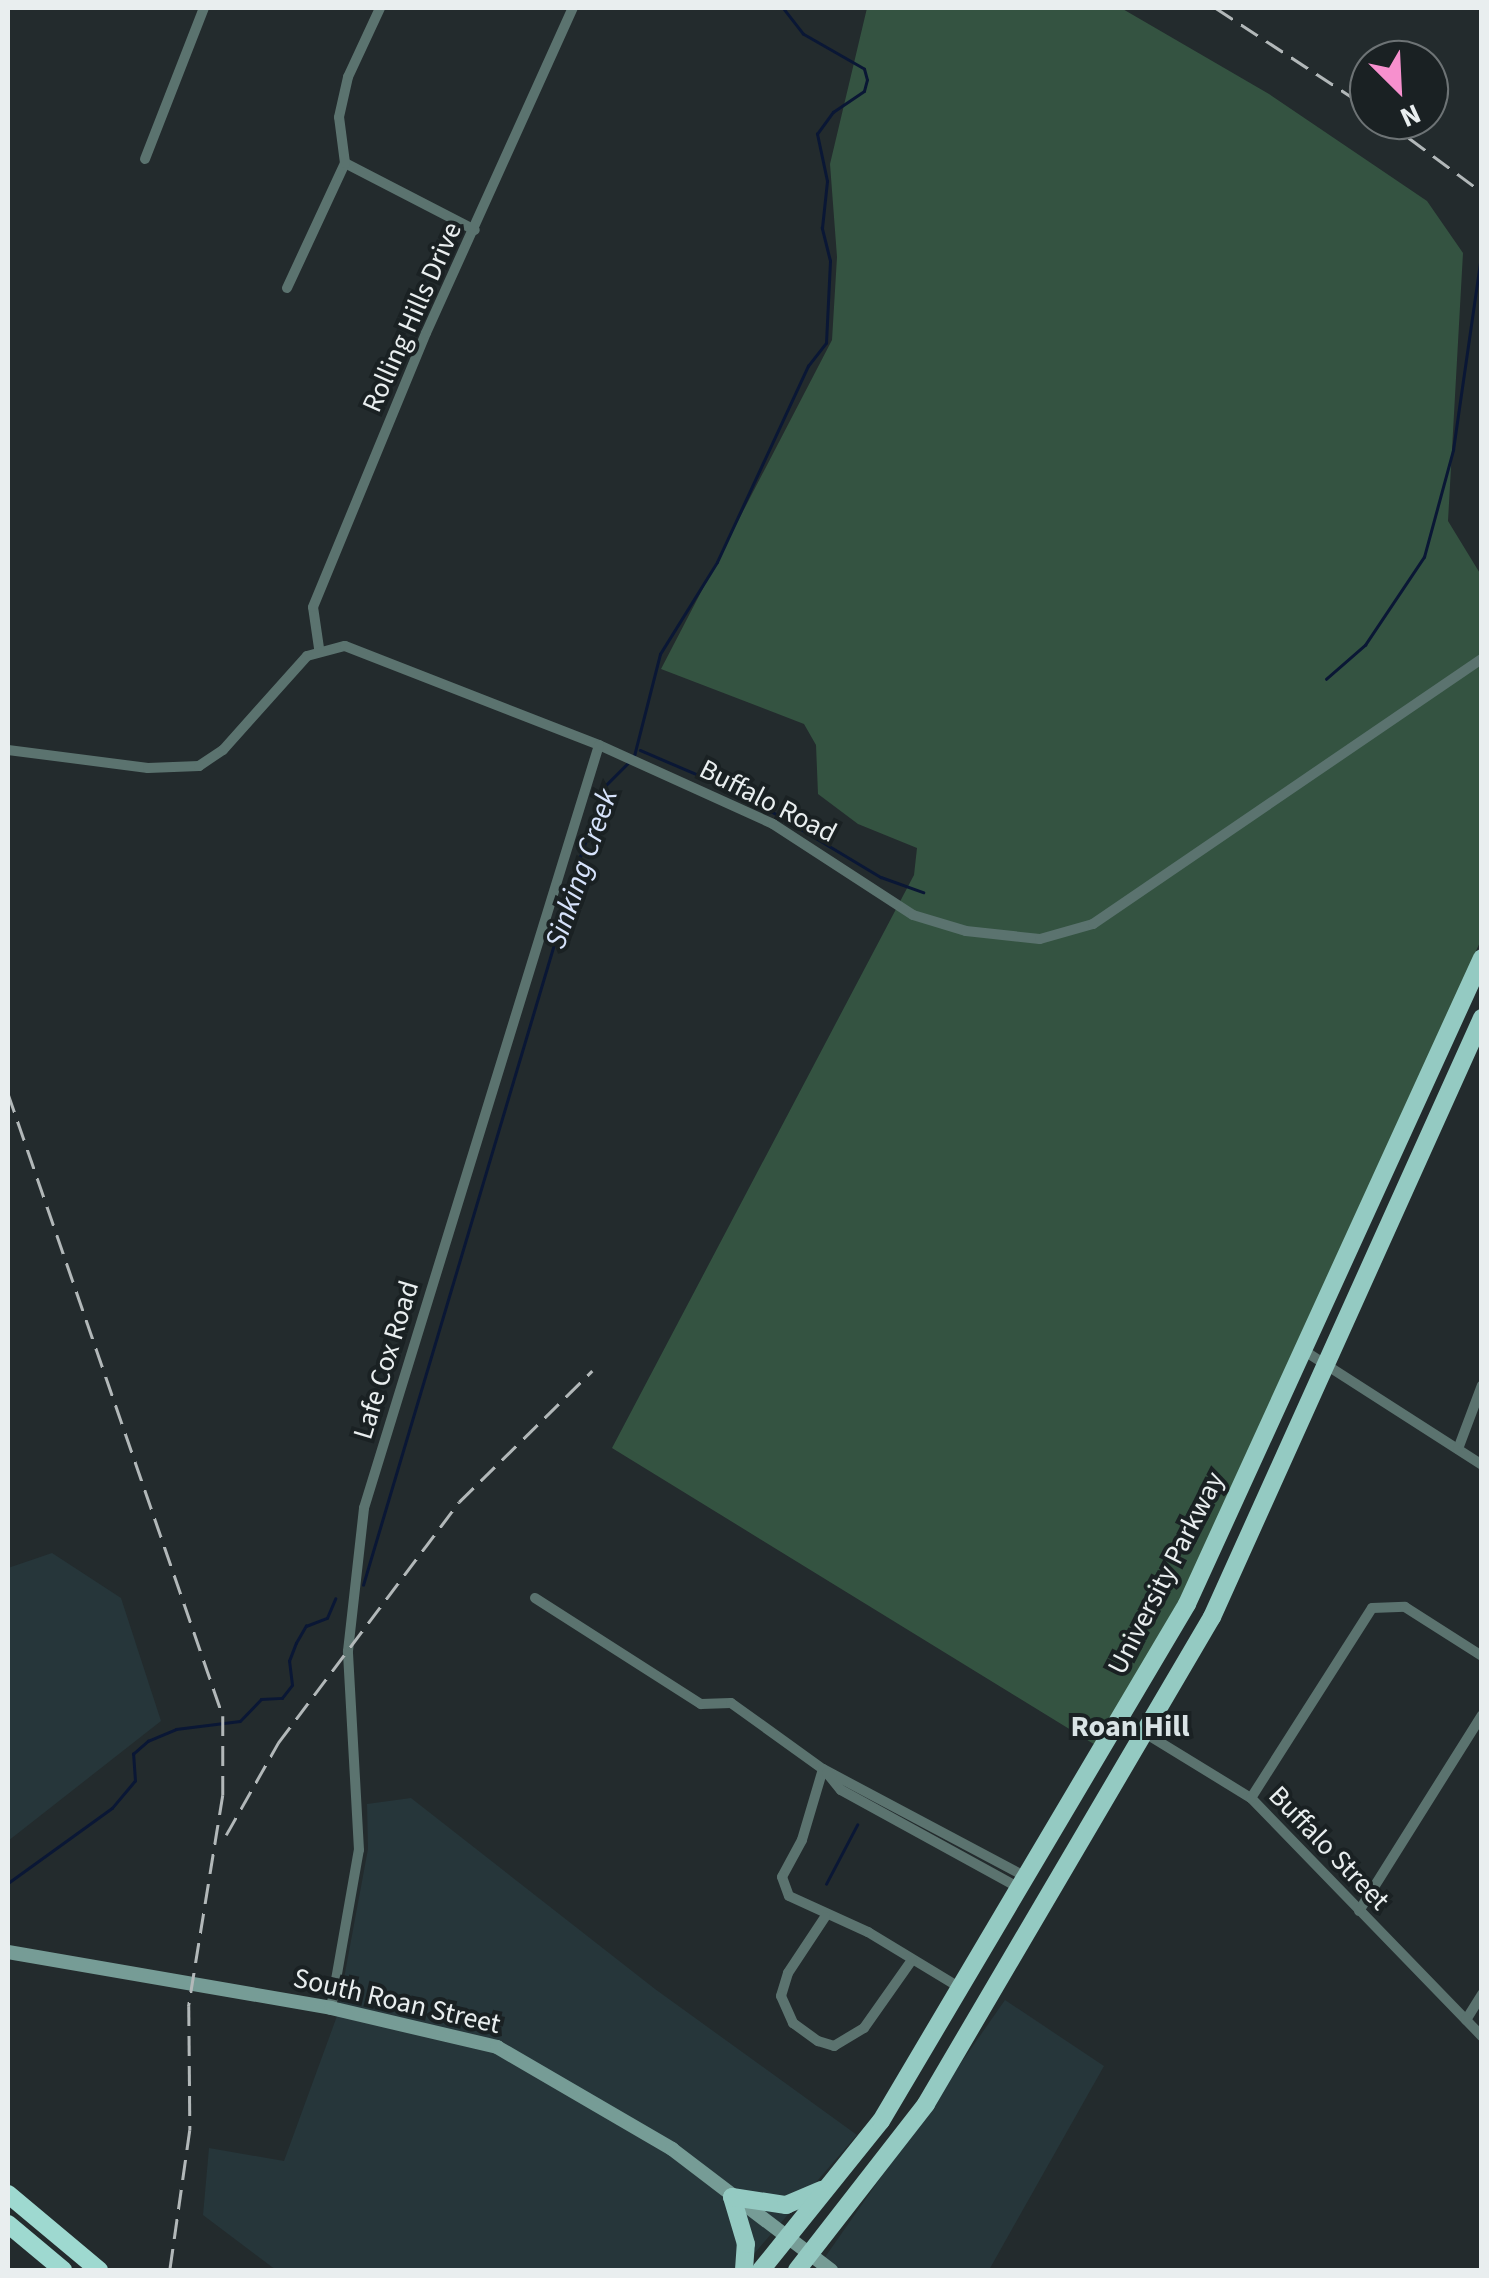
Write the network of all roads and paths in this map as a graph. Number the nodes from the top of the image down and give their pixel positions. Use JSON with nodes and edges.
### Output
{"nodes":[{"id":1,"x":204,"y":8,"type":"edge"},
{"id":2,"x":380,"y":8,"type":"edge"},
{"id":3,"x":573,"y":8,"type":"edge"},
{"id":4,"x":145,"y":159,"type":"dead end"},
{"id":5,"x":344,"y":162,"type":"junction"},
{"id":6,"x":475,"y":230,"type":"junction"},
{"id":7,"x":287,"y":288,"type":"dead end"},
{"id":8,"x":318,"y":648,"type":"junction"},
{"id":9,"x":1482,"y":659,"type":"edge"},
{"id":10,"x":599,"y":745,"type":"junction"},
{"id":11,"x":8,"y":750,"type":"edge"},
{"id":12,"x":1482,"y":958,"type":"edge"},
{"id":13,"x":1482,"y":1018,"type":"edge"},
{"id":14,"x":1406,"y":1125,"type":"junction"},
{"id":15,"x":1430,"y":1137,"type":"junction"},
{"id":16,"x":1303,"y":1350,"type":"junction"},
{"id":17,"x":1328,"y":1362,"type":"junction"},
{"id":18,"x":1482,"y":1385,"type":"edge"},
{"id":19,"x":1458,"y":1449,"type":"junction"},
{"id":20,"x":1482,"y":1465,"type":"edge"},
{"id":21,"x":1218,"y":1537,"type":"junction"},
{"id":22,"x":1243,"y":1549,"type":"junction"},
{"id":23,"x":535,"y":1598,"type":"dead end"},
{"id":24,"x":1482,"y":1656,"type":"edge"},
{"id":25,"x":1482,"y":1715,"type":"edge"},
{"id":26,"x":1122,"y":1718,"type":"junction"},
{"id":27,"x":1145,"y":1734,"type":"junction"},
{"id":28,"x":823,"y":1769,"type":"junction"},
{"id":29,"x":1251,"y":1798,"type":"junction"},
{"id":30,"x":1051,"y":1842,"type":"junction"},
{"id":31,"x":1074,"y":1854,"type":"junction"},
{"id":32,"x":1026,"y":1884,"type":"junction"},
{"id":33,"x":1360,"y":1911,"type":"junction"},
{"id":34,"x":825,"y":1917,"type":"junction"},
{"id":35,"x":8,"y":1952,"type":"edge"},
{"id":36,"x":912,"y":1960,"type":"junction"},
{"id":37,"x":964,"y":1990,"type":"junction"},
{"id":38,"x":1482,"y":1994,"type":"edge"},
{"id":39,"x":986,"y":2004,"type":"junction"},
{"id":40,"x":331,"y":2008,"type":"junction"},
{"id":41,"x":1466,"y":2020,"type":"junction"},
{"id":42,"x":1482,"y":2036,"type":"edge"},
{"id":43,"x":836,"y":2181,"type":"junction"},
{"id":44,"x":8,"y":2194,"type":"edge"},
{"id":45,"x":732,"y":2197,"type":"junction"},
{"id":46,"x":8,"y":2224,"type":"edge"},
{"id":47,"x":788,"y":2240,"type":"junction"},
{"id":48,"x":810,"y":2256,"type":"junction"},
{"id":49,"x":63,"y":2270,"type":"edge"},
{"id":50,"x":99,"y":2270,"type":"edge"},
{"id":51,"x":744,"y":2270,"type":"edge"},
{"id":52,"x":761,"y":2270,"type":"edge"},
{"id":53,"x":798,"y":2270,"type":"edge"},
{"id":54,"x":832,"y":2270,"type":"edge"}],
"edges":[{"from":1,"to":4,"type":"street"},
{"from":2,"to":5,"type":"street"},
{"from":3,"to":6,"type":"street","name":"Rolling Hills Drive"},
{"from":5,"to":6,"type":"street"},
{"from":5,"to":7,"type":"street"},
{"from":6,"to":8,"type":"street","name":"Rolling Hills Drive"},
{"from":8,"to":10,"type":"street","name":"Buffalo Road"},
{"from":8,"to":11,"type":"street"},
{"from":9,"to":10,"type":"street","name":"Buffalo Road"},
{"from":10,"to":40,"type":"street","name":"Lafe Cox Road"},
{"from":12,"to":14,"type":"highway","name":"University Parkway"},
{"from":13,"to":15,"type":"highway","name":"University Parkway"},
{"from":14,"to":15,"type":"highway"},
{"from":14,"to":16,"type":"highway","name":"University Parkway"},
{"from":15,"to":17,"type":"highway","name":"University Parkway"},
{"from":16,"to":17,"type":"street"},
{"from":16,"to":21,"type":"highway","name":"University Parkway"},
{"from":17,"to":19,"type":"street"},
{"from":17,"to":22,"type":"highway","name":"University Parkway"},
{"from":18,"to":19,"type":"street"},
{"from":19,"to":20,"type":"street"},
{"from":21,"to":22,"type":"highway"},
{"from":21,"to":26,"type":"highway","name":"University Parkway"},
{"from":22,"to":27,"type":"highway","name":"University Parkway"},
{"from":23,"to":28,"type":"street"},
{"from":24,"to":29,"type":"street"},
{"from":25,"to":33,"type":"street"},
{"from":26,"to":27,"type":"street","name":"Buffalo Street"},
{"from":26,"to":30,"type":"highway","name":"University Parkway"},
{"from":27,"to":29,"type":"street","name":"Buffalo Street"},
{"from":27,"to":31,"type":"highway","name":"University Parkway"},
{"from":28,"to":32,"type":"street"},
{"from":28,"to":34,"type":"street"},
{"from":29,"to":33,"type":"street","name":"Buffalo Street"},
{"from":30,"to":31,"type":"highway"},
{"from":30,"to":32,"type":"highway","name":"University Parkway"},
{"from":31,"to":39,"type":"highway","name":"University Parkway"},
{"from":32,"to":37,"type":"highway","name":"University Parkway"},
{"from":33,"to":41,"type":"street","name":"Buffalo Street"},
{"from":34,"to":36,"type":"street"},
{"from":34,"to":36,"type":"street"},
{"from":35,"to":40,"type":"main road","name":"South Roan Street"},
{"from":36,"to":37,"type":"street"},
{"from":37,"to":39,"type":"highway"},
{"from":37,"to":43,"type":"highway","name":"University Parkway"},
{"from":38,"to":41,"type":"street"},
{"from":39,"to":48,"type":"highway","name":"University Parkway"},
{"from":40,"to":45,"type":"main road","name":"South Roan Street"},
{"from":41,"to":42,"type":"street","name":"Buffalo Street"},
{"from":43,"to":45,"type":"highway"},
{"from":43,"to":47,"type":"highway","name":"University Parkway"},
{"from":44,"to":50,"type":"highway"},
{"from":45,"to":47,"type":"main road","name":"South Roan Street"},
{"from":45,"to":51,"type":"highway"},
{"from":46,"to":49,"type":"highway"},
{"from":47,"to":48,"type":"main road","name":"South Roan Street"},
{"from":47,"to":52,"type":"highway","name":"University Parkway"},
{"from":48,"to":53,"type":"highway","name":"University Parkway"},
{"from":48,"to":54,"type":"main road","name":"South Roan Street"}]}
